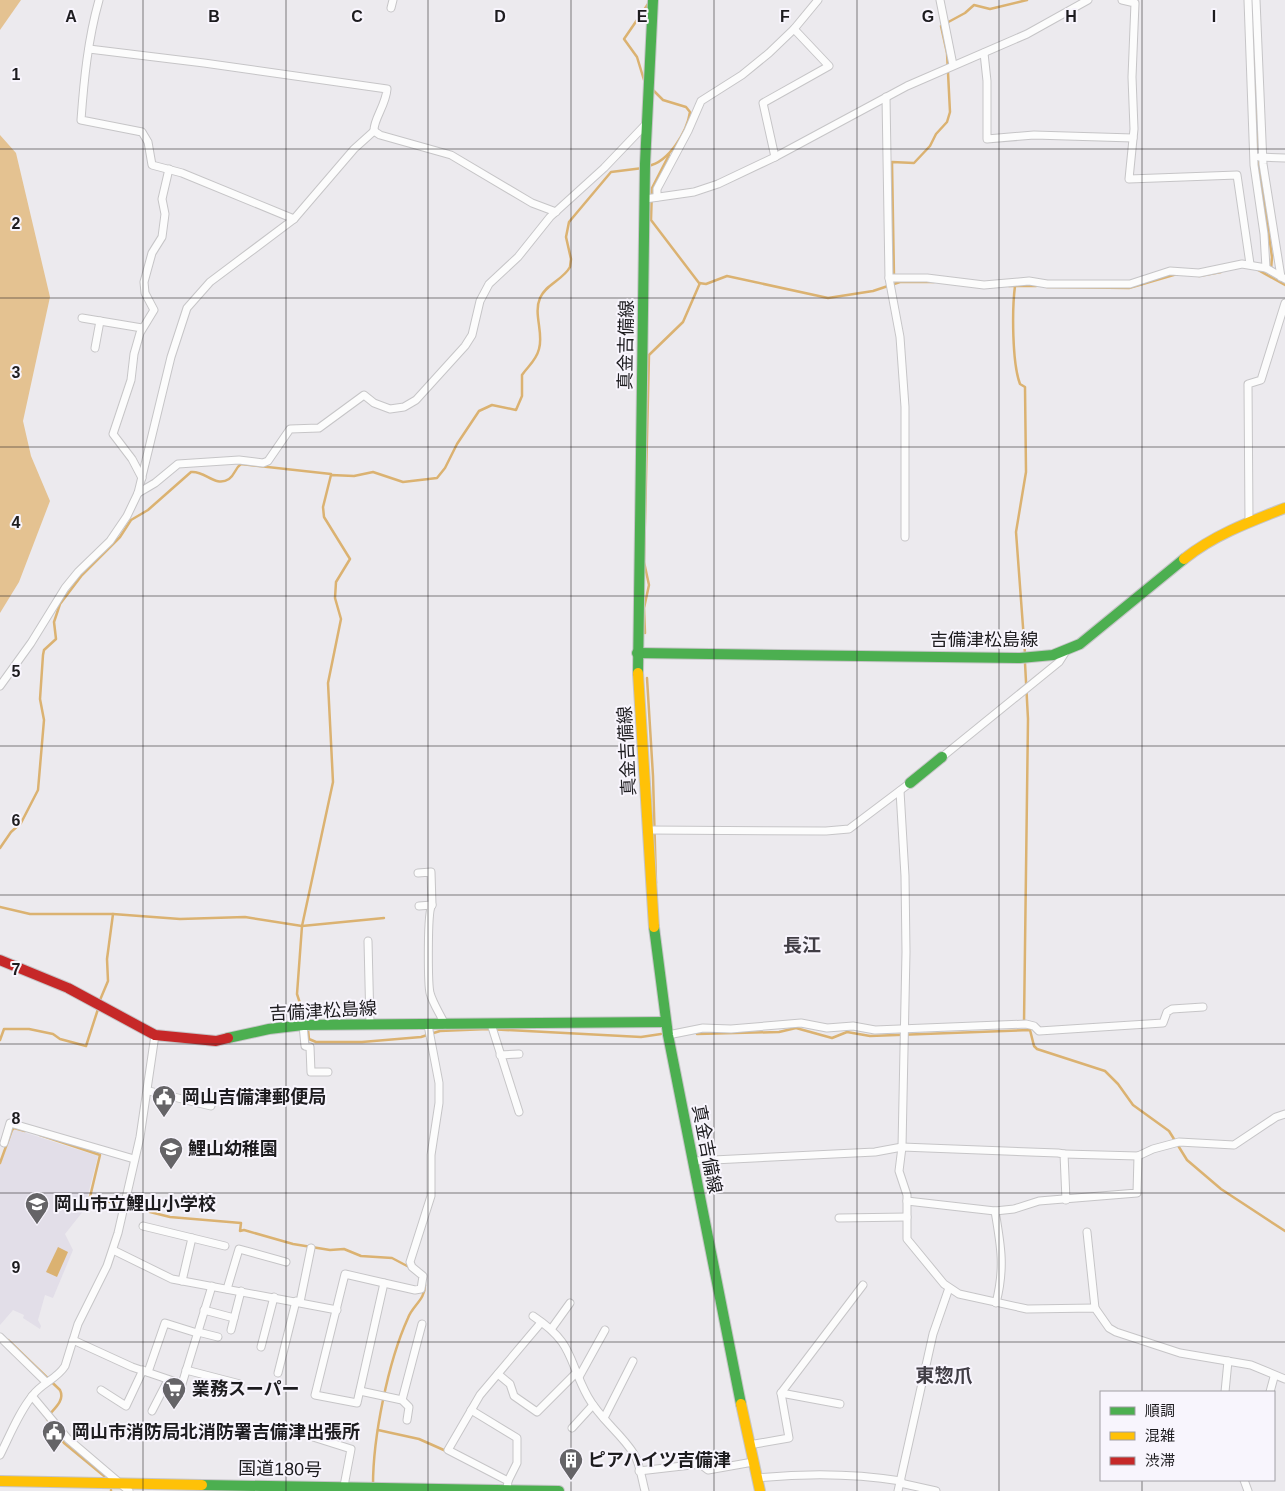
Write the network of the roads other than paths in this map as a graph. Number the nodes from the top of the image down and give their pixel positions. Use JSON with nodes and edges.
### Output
{"nodes":[{"id":1,"x":99,"y":0,"type":"edge"},
{"id":2,"x":393,"y":0,"type":"edge"},
{"id":3,"x":653,"y":0,"type":"edge"},
{"id":4,"x":818,"y":0,"type":"edge"},
{"id":5,"x":940,"y":0,"type":"edge"},
{"id":6,"x":1088,"y":0,"type":"edge"},
{"id":7,"x":1122,"y":0,"type":"edge"},
{"id":8,"x":1248,"y":0,"type":"edge"},
{"id":9,"x":1256,"y":0,"type":"edge"},
{"id":10,"x":391,"y":8,"type":"dead end"},
{"id":11,"x":794,"y":29,"type":"junction"},
{"id":12,"x":89,"y":49,"type":"junction"},
{"id":13,"x":984,"y":53,"type":"junction"},
{"id":14,"x":949,"y":66,"type":"junction"},
{"id":15,"x":886,"y":97,"type":"junction"},
{"id":16,"x":647,"y":123,"type":"junction"},
{"id":17,"x":374,"y":132,"type":"junction"},
{"id":18,"x":1133,"y":138,"type":"junction"},
{"id":19,"x":1254,"y":156,"type":"junction"},
{"id":20,"x":775,"y":157,"type":"junction"},
{"id":21,"x":1262,"y":157,"type":"junction"},
{"id":22,"x":1285,"y":158,"type":"edge"},
{"id":23,"x":169,"y":169,"type":"junction"},
{"id":24,"x":652,"y":198,"type":"junction"},
{"id":25,"x":556,"y":212,"type":"junction"},
{"id":26,"x":294,"y":219,"type":"junction"},
{"id":27,"x":1250,"y":264,"type":"junction"},
{"id":28,"x":1275,"y":273,"type":"edge"},
{"id":29,"x":892,"y":280,"type":"junction"},
{"id":30,"x":1285,"y":303,"type":"edge"},
{"id":31,"x":82,"y":318,"type":"dead end"},
{"id":32,"x":100,"y":321,"type":"junction"},
{"id":33,"x":142,"y":328,"type":"junction"},
{"id":34,"x":94,"y":348,"type":"dead end"},
{"id":35,"x":142,"y":478,"type":"junction"},
{"id":36,"x":138,"y":493,"type":"junction"},
{"id":37,"x":1285,"y":508,"type":"edge"},
{"id":38,"x":1250,"y":521,"type":"junction"},
{"id":39,"x":906,"y":537,"type":"dead end"},
{"id":40,"x":1066,"y":651,"type":"junction"},
{"id":41,"x":637,"y":653,"type":"junction"},
{"id":42,"x":0,"y":686,"type":"edge"},
{"id":43,"x":942,"y":757,"type":"joint"},
{"id":44,"x":910,"y":783,"type":"joint"},
{"id":45,"x":900,"y":791,"type":"junction"},
{"id":46,"x":648,"y":830,"type":"junction"},
{"id":47,"x":418,"y":873,"type":"dead end"},
{"id":48,"x":432,"y":905,"type":"junction"},
{"id":49,"x":419,"y":906,"type":"dead end"},
{"id":50,"x":368,"y":941,"type":"dead end"},
{"id":51,"x":0,"y":960,"type":"edge"},
{"id":52,"x":1203,"y":1008,"type":"dead end"},
{"id":53,"x":666,"y":1022,"type":"junction"},
{"id":54,"x":370,"y":1024,"type":"junction"},
{"id":55,"x":491,"y":1024,"type":"junction"},
{"id":56,"x":303,"y":1025,"type":"junction"},
{"id":57,"x":428,"y":1025,"type":"junction"},
{"id":58,"x":445,"y":1025,"type":"junction"},
{"id":59,"x":905,"y":1029,"type":"junction"},
{"id":60,"x":668,"y":1035,"type":"junction"},
{"id":61,"x":155,"y":1036,"type":"junction"},
{"id":62,"x":519,"y":1054,"type":"dead end"},
{"id":63,"x":500,"y":1055,"type":"junction"},
{"id":64,"x":328,"y":1072,"type":"dead end"},
{"id":65,"x":149,"y":1091,"type":"junction"},
{"id":66,"x":211,"y":1106,"type":"dead end"},
{"id":67,"x":519,"y":1112,"type":"dead end"},
{"id":68,"x":1285,"y":1114,"type":"edge"},
{"id":69,"x":4,"y":1143,"type":"dead end"},
{"id":70,"x":902,"y":1147,"type":"junction"},
{"id":71,"x":1064,"y":1154,"type":"junction"},
{"id":72,"x":1138,"y":1156,"type":"junction"},
{"id":73,"x":134,"y":1159,"type":"junction"},
{"id":74,"x":692,"y":1161,"type":"junction"},
{"id":75,"x":1066,"y":1200,"type":"junction"},
{"id":76,"x":907,"y":1201,"type":"junction"},
{"id":77,"x":995,"y":1211,"type":"junction"},
{"id":78,"x":839,"y":1218,"type":"dead end"},
{"id":79,"x":907,"y":1218,"type":"junction"},
{"id":80,"x":143,"y":1226,"type":"dead end"},
{"id":81,"x":1087,"y":1232,"type":"dead end"},
{"id":82,"x":192,"y":1238,"type":"junction"},
{"id":83,"x":225,"y":1246,"type":"dead end"},
{"id":84,"x":311,"y":1248,"type":"dead end"},
{"id":85,"x":113,"y":1250,"type":"junction"},
{"id":86,"x":286,"y":1262,"type":"dead end"},
{"id":87,"x":182,"y":1280,"type":"junction"},
{"id":88,"x":384,"y":1283,"type":"junction"},
{"id":89,"x":863,"y":1285,"type":"dead end"},
{"id":90,"x":212,"y":1286,"type":"junction"},
{"id":91,"x":949,"y":1288,"type":"junction"},
{"id":92,"x":227,"y":1289,"type":"junction"},
{"id":93,"x":241,"y":1291,"type":"junction"},
{"id":94,"x":274,"y":1297,"type":"junction"},
{"id":95,"x":298,"y":1302,"type":"junction"},
{"id":96,"x":570,"y":1303,"type":"dead end"},
{"id":97,"x":996,"y":1303,"type":"junction"},
{"id":98,"x":1095,"y":1308,"type":"junction"},
{"id":99,"x":204,"y":1310,"type":"junction"},
{"id":100,"x":337,"y":1310,"type":"junction"},
{"id":101,"x":534,"y":1316,"type":"dead end"},
{"id":102,"x":234,"y":1318,"type":"junction"},
{"id":103,"x":422,"y":1324,"type":"dead end"},
{"id":104,"x":539,"y":1325,"type":"dead end"},
{"id":105,"x":552,"y":1328,"type":"junction"},
{"id":106,"x":231,"y":1330,"type":"dead end"},
{"id":107,"x":605,"y":1330,"type":"dead end"},
{"id":108,"x":198,"y":1332,"type":"junction"},
{"id":109,"x":0,"y":1337,"type":"edge"},
{"id":110,"x":218,"y":1337,"type":"dead end"},
{"id":111,"x":73,"y":1340,"type":"junction"},
{"id":112,"x":261,"y":1347,"type":"dead end"},
{"id":113,"x":633,"y":1361,"type":"dead end"},
{"id":114,"x":1228,"y":1361,"type":"junction"},
{"id":115,"x":186,"y":1370,"type":"junction"},
{"id":116,"x":146,"y":1371,"type":"junction"},
{"id":117,"x":278,"y":1373,"type":"dead end"},
{"id":118,"x":498,"y":1374,"type":"junction"},
{"id":119,"x":578,"y":1375,"type":"junction"},
{"id":120,"x":1274,"y":1376,"type":"junction"},
{"id":121,"x":1285,"y":1379,"type":"edge"},
{"id":122,"x":168,"y":1380,"type":"junction"},
{"id":123,"x":45,"y":1381,"type":"junction"},
{"id":124,"x":240,"y":1384,"type":"dead end"},
{"id":125,"x":101,"y":1390,"type":"dead end"},
{"id":126,"x":360,"y":1391,"type":"junction"},
{"id":127,"x":1225,"y":1391,"type":"edge"},
{"id":128,"x":1270,"y":1391,"type":"edge"},
{"id":129,"x":782,"y":1393,"type":"junction"},
{"id":130,"x":32,"y":1396,"type":"junction"},
{"id":131,"x":402,"y":1400,"type":"junction"},
{"id":132,"x":593,"y":1404,"type":"junction"},
{"id":133,"x":840,"y":1404,"type":"dead end"},
{"id":134,"x":471,"y":1410,"type":"junction"},
{"id":135,"x":152,"y":1412,"type":"dead end"},
{"id":136,"x":604,"y":1418,"type":"junction"},
{"id":137,"x":407,"y":1420,"type":"dead end"},
{"id":138,"x":572,"y":1428,"type":"dead end"},
{"id":139,"x":312,"y":1437,"type":"dead end"},
{"id":140,"x":749,"y":1445,"type":"junction"},
{"id":141,"x":0,"y":1455,"type":"edge"},
{"id":142,"x":753,"y":1462,"type":"junction"},
{"id":143,"x":639,"y":1471,"type":"junction"},
{"id":144,"x":757,"y":1478,"type":"junction"},
{"id":145,"x":0,"y":1481,"type":"edge"},
{"id":146,"x":900,"y":1482,"type":"junction"},
{"id":147,"x":117,"y":1483,"type":"junction"},
{"id":148,"x":21,"y":1486,"type":"edge"},
{"id":149,"x":344,"y":1486,"type":"junction"},
{"id":150,"x":512,"y":1487,"type":"edge"},
{"id":151,"x":424,"y":1489,"type":"edge"},
{"id":152,"x":129,"y":1491,"type":"edge"},
{"id":153,"x":559,"y":1491,"type":"edge"},
{"id":154,"x":645,"y":1491,"type":"edge"},
{"id":155,"x":760,"y":1491,"type":"edge"},
{"id":156,"x":898,"y":1491,"type":"edge"},
{"id":157,"x":936,"y":1491,"type":"edge"}],
"edges":[{"from":1,"to":12,"type":"street"},
{"from":2,"to":10,"type":"street"},
{"from":3,"to":16,"type":"main road","name":"真金吉備線"},
{"from":4,"to":11,"type":"street"},
{"from":5,"to":14,"type":"street"},
{"from":6,"to":13,"type":"street"},
{"from":7,"to":18,"type":"street"},
{"from":8,"to":19,"type":"street"},
{"from":9,"to":21,"type":"street"},
{"from":11,"to":20,"type":"street"},
{"from":11,"to":24,"type":"street"},
{"from":12,"to":17,"type":"street"},
{"from":12,"to":23,"type":"street"},
{"from":13,"to":14,"type":"street"},
{"from":13,"to":18,"type":"street"},
{"from":14,"to":15,"type":"street"},
{"from":15,"to":20,"type":"street"},
{"from":15,"to":29,"type":"street"},
{"from":16,"to":24,"type":"main road","name":"真金吉備線"},
{"from":16,"to":25,"type":"street"},
{"from":17,"to":25,"type":"street"},
{"from":17,"to":26,"type":"street"},
{"from":18,"to":27,"type":"street"},
{"from":19,"to":21,"type":"street"},
{"from":19,"to":28,"type":"street"},
{"from":20,"to":24,"type":"street"},
{"from":21,"to":22,"type":"street"},
{"from":21,"to":28,"type":"street"},
{"from":23,"to":26,"type":"street"},
{"from":23,"to":33,"type":"street"},
{"from":24,"to":41,"type":"main road","name":"真金吉備線"},
{"from":25,"to":36,"type":"street"},
{"from":26,"to":35,"type":"street"},
{"from":27,"to":28,"type":"street"},
{"from":27,"to":29,"type":"street"},
{"from":29,"to":39,"type":"street"},
{"from":30,"to":38,"type":"street"},
{"from":31,"to":32,"type":"street"},
{"from":32,"to":33,"type":"street"},
{"from":32,"to":34,"type":"street"},
{"from":33,"to":35,"type":"street"},
{"from":35,"to":36,"type":"street"},
{"from":36,"to":42,"type":"street"},
{"from":37,"to":38,"type":"main road","name":"吉備津松島線"},
{"from":38,"to":40,"type":"main road","name":"吉備津松島線"},
{"from":40,"to":41,"type":"main road","name":"吉備津松島線"},
{"from":40,"to":43,"type":"street"},
{"from":41,"to":46,"type":"main road","name":"真金吉備線"},
{"from":43,"to":44,"type":"main road"},
{"from":44,"to":45,"type":"street"},
{"from":45,"to":46,"type":"street"},
{"from":45,"to":59,"type":"street"},
{"from":46,"to":53,"type":"main road","name":"真金吉備線"},
{"from":47,"to":48,"type":"street"},
{"from":48,"to":49,"type":"street"},
{"from":48,"to":58,"type":"street"},
{"from":50,"to":54,"type":"street"},
{"from":51,"to":61,"type":"main road","name":"吉備津松島線"},
{"from":52,"to":59,"type":"street"},
{"from":53,"to":55,"type":"main road","name":"吉備津松島線"},
{"from":53,"to":60,"type":"main road","name":"真金吉備線"},
{"from":54,"to":56,"type":"main road","name":"吉備津松島線"},
{"from":54,"to":57,"type":"main road","name":"吉備津松島線"},
{"from":55,"to":58,"type":"main road","name":"吉備津松島線"},
{"from":55,"to":63,"type":"street"},
{"from":56,"to":61,"type":"main road","name":"吉備津松島線"},
{"from":56,"to":64,"type":"street"},
{"from":57,"to":58,"type":"main road","name":"吉備津松島線"},
{"from":57,"to":88,"type":"street"},
{"from":59,"to":60,"type":"street"},
{"from":59,"to":70,"type":"street"},
{"from":60,"to":74,"type":"main road","name":"真金吉備線"},
{"from":61,"to":65,"type":"street"},
{"from":62,"to":63,"type":"street"},
{"from":63,"to":67,"type":"street"},
{"from":65,"to":66,"type":"street"},
{"from":65,"to":73,"type":"street"},
{"from":68,"to":72,"type":"street"},
{"from":69,"to":73,"type":"street"},
{"from":70,"to":71,"type":"street"},
{"from":70,"to":74,"type":"street"},
{"from":70,"to":76,"type":"street"},
{"from":71,"to":72,"type":"street"},
{"from":71,"to":75,"type":"street"},
{"from":72,"to":75,"type":"street"},
{"from":73,"to":85,"type":"street"},
{"from":74,"to":140,"type":"main road","name":"真金吉備線"},
{"from":75,"to":77,"type":"street"},
{"from":76,"to":77,"type":"street"},
{"from":76,"to":79,"type":"street"},
{"from":77,"to":97,"type":"street"},
{"from":78,"to":79,"type":"street"},
{"from":79,"to":91,"type":"street"},
{"from":80,"to":82,"type":"street"},
{"from":81,"to":98,"type":"street"},
{"from":82,"to":83,"type":"street"},
{"from":82,"to":87,"type":"street"},
{"from":84,"to":95,"type":"street"},
{"from":85,"to":87,"type":"street"},
{"from":85,"to":111,"type":"street"},
{"from":86,"to":92,"type":"street"},
{"from":87,"to":90,"type":"street"},
{"from":88,"to":100,"type":"street"},
{"from":88,"to":126,"type":"street"},
{"from":89,"to":129,"type":"street"},
{"from":90,"to":92,"type":"street"},
{"from":90,"to":99,"type":"street"},
{"from":91,"to":97,"type":"street"},
{"from":91,"to":146,"type":"street"},
{"from":92,"to":93,"type":"street"},
{"from":93,"to":94,"type":"street"},
{"from":93,"to":102,"type":"street"},
{"from":94,"to":95,"type":"street"},
{"from":94,"to":112,"type":"street"},
{"from":95,"to":100,"type":"street"},
{"from":95,"to":117,"type":"street"},
{"from":96,"to":105,"type":"street"},
{"from":97,"to":98,"type":"street"},
{"from":98,"to":114,"type":"street"},
{"from":99,"to":102,"type":"street"},
{"from":99,"to":108,"type":"street"},
{"from":100,"to":126,"type":"street"},
{"from":101,"to":105,"type":"street"},
{"from":102,"to":106,"type":"street"},
{"from":103,"to":131,"type":"street"},
{"from":104,"to":118,"type":"street"},
{"from":105,"to":119,"type":"street"},
{"from":107,"to":119,"type":"street"},
{"from":108,"to":110,"type":"street"},
{"from":108,"to":115,"type":"street"},
{"from":108,"to":116,"type":"street"},
{"from":109,"to":123,"type":"street"},
{"from":111,"to":116,"type":"street"},
{"from":111,"to":123,"type":"street"},
{"from":113,"to":136,"type":"street"},
{"from":114,"to":120,"type":"street"},
{"from":114,"to":127,"type":"street"},
{"from":115,"to":122,"type":"street"},
{"from":115,"to":124,"type":"street"},
{"from":116,"to":122,"type":"street"},
{"from":116,"to":125,"type":"street"},
{"from":118,"to":119,"type":"street"},
{"from":118,"to":134,"type":"street"},
{"from":119,"to":132,"type":"street"},
{"from":120,"to":121,"type":"street"},
{"from":120,"to":128,"type":"street"},
{"from":122,"to":135,"type":"street"},
{"from":123,"to":130,"type":"street"},
{"from":126,"to":131,"type":"street"},
{"from":129,"to":133,"type":"street"},
{"from":129,"to":140,"type":"street"},
{"from":130,"to":141,"type":"street"},
{"from":130,"to":147,"type":"street"},
{"from":131,"to":137,"type":"street"},
{"from":132,"to":136,"type":"street"},
{"from":132,"to":138,"type":"street"},
{"from":134,"to":150,"type":"street"},
{"from":134,"to":150,"type":"street"},
{"from":136,"to":143,"type":"street"},
{"from":139,"to":149,"type":"street"},
{"from":140,"to":142,"type":"main road","name":"真金吉備線"},
{"from":142,"to":143,"type":"street"},
{"from":142,"to":144,"type":"main road","name":"真金吉備線"},
{"from":143,"to":154,"type":"street"},
{"from":144,"to":146,"type":"street"},
{"from":144,"to":155,"type":"main road","name":"真金吉備線"},
{"from":145,"to":148,"type":"main road","name":"国道180号"},
{"from":146,"to":156,"type":"street"},
{"from":146,"to":157,"type":"street"},
{"from":147,"to":148,"type":"main road","name":"国道180号"},
{"from":147,"to":149,"type":"main road","name":"国道180号"},
{"from":147,"to":152,"type":"street"},
{"from":149,"to":151,"type":"main road","name":"国道180号"},
{"from":150,"to":151,"type":"main road","name":"国道180号"},
{"from":150,"to":153,"type":"main road","name":"国道180号"}]}
